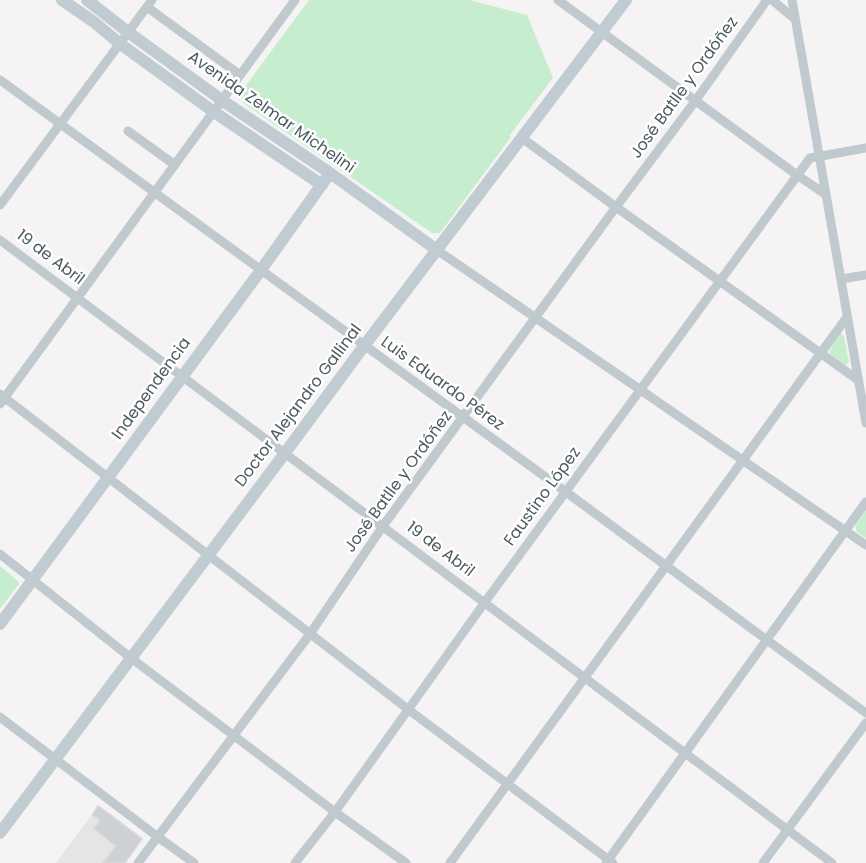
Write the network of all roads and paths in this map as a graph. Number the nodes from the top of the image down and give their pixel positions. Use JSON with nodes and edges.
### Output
{"nodes":[{"id":1,"x":295,"y":0,"type":"edge"},
{"id":2,"x":558,"y":0,"type":"edge"},
{"id":3,"x":626,"y":0,"type":"edge"},
{"id":4,"x":767,"y":0,"type":"edge"},
{"id":5,"x":772,"y":0,"type":"edge"},
{"id":6,"x":792,"y":0,"type":"edge"},
{"id":7,"x":91,"y":1,"type":"edge"},
{"id":8,"x":67,"y":4,"type":"edge"},
{"id":9,"x":149,"y":4,"type":"edge"},
{"id":10,"x":795,"y":19,"type":"junction"},
{"id":11,"x":94,"y":22,"type":"junction"},
{"id":12,"x":128,"y":32,"type":"junction"},
{"id":13,"x":602,"y":32,"type":"junction"},
{"id":14,"x":119,"y":43,"type":"junction"},
{"id":15,"x":240,"y":75,"type":"junction"},
{"id":16,"x":0,"y":80,"type":"edge"},
{"id":17,"x":223,"y":100,"type":"junction"},
{"id":18,"x":696,"y":100,"type":"junction"},
{"id":19,"x":214,"y":112,"type":"junction"},
{"id":20,"x":60,"y":123,"type":"junction"},
{"id":21,"x":128,"y":131,"type":"dead end"},
{"id":22,"x":522,"y":138,"type":"junction"},
{"id":23,"x":866,"y":148,"type":"edge"},
{"id":24,"x":819,"y":156,"type":"junction"},
{"id":25,"x":175,"y":165,"type":"junction"},
{"id":26,"x":330,"y":174,"type":"junction"},
{"id":27,"x":797,"y":175,"type":"junction"},
{"id":28,"x":322,"y":185,"type":"junction"},
{"id":29,"x":155,"y":193,"type":"junction"},
{"id":30,"x":825,"y":194,"type":"junction"},
{"id":31,"x":0,"y":205,"type":"edge"},
{"id":32,"x":616,"y":207,"type":"junction"},
{"id":33,"x":0,"y":240,"type":"edge"},
{"id":34,"x":437,"y":250,"type":"junction"},
{"id":35,"x":261,"y":270,"type":"junction"},
{"id":36,"x":866,"y":275,"type":"edge"},
{"id":37,"x":841,"y":279,"type":"junction"},
{"id":38,"x":720,"y":281,"type":"junction"},
{"id":39,"x":78,"y":297,"type":"junction"},
{"id":40,"x":536,"y":317,"type":"junction"},
{"id":41,"x":847,"y":317,"type":"junction"},
{"id":42,"x":364,"y":345,"type":"junction"},
{"id":43,"x":820,"y":354,"type":"junction"},
{"id":44,"x":182,"y":376,"type":"junction"},
{"id":45,"x":858,"y":380,"type":"junction"},
{"id":46,"x":640,"y":390,"type":"junction"},
{"id":47,"x":2,"y":399,"type":"edge"},
{"id":48,"x":865,"y":411,"type":"edge"},
{"id":49,"x":463,"y":418,"type":"junction"},
{"id":50,"x":866,"y":423,"type":"edge"},
{"id":51,"x":285,"y":453,"type":"junction"},
{"id":52,"x":743,"y":461,"type":"junction"},
{"id":53,"x":108,"y":478,"type":"junction"},
{"id":54,"x":566,"y":492,"type":"junction"},
{"id":55,"x":866,"y":502,"type":"edge"},
{"id":56,"x":383,"y":526,"type":"junction"},
{"id":57,"x":844,"y":531,"type":"junction"},
{"id":58,"x":866,"y":545,"type":"edge"},
{"id":59,"x":0,"y":554,"type":"edge"},
{"id":60,"x":208,"y":556,"type":"junction"},
{"id":61,"x":666,"y":566,"type":"junction"},
{"id":62,"x":33,"y":579,"type":"junction"},
{"id":63,"x":485,"y":602,"type":"junction"},
{"id":64,"x":0,"y":624,"type":"edge"},
{"id":65,"x":310,"y":634,"type":"junction"},
{"id":66,"x":767,"y":641,"type":"junction"},
{"id":67,"x":131,"y":658,"type":"junction"},
{"id":68,"x":585,"y":677,"type":"junction"},
{"id":69,"x":409,"y":710,"type":"junction"},
{"id":70,"x":866,"y":713,"type":"edge"},
{"id":71,"x":0,"y":717,"type":"edge"},
{"id":72,"x":866,"y":723,"type":"edge"},
{"id":73,"x":234,"y":736,"type":"junction"},
{"id":74,"x":685,"y":754,"type":"junction"},
{"id":75,"x":55,"y":759,"type":"junction"},
{"id":76,"x":507,"y":784,"type":"junction"},
{"id":77,"x":335,"y":812,"type":"junction"},
{"id":78,"x":788,"y":830,"type":"junction"},
{"id":79,"x":0,"y":833,"type":"edge"},
{"id":80,"x":158,"y":837,"type":"junction"},
{"id":81,"x":609,"y":862,"type":"edge"},
{"id":82,"x":138,"y":863,"type":"edge"},
{"id":83,"x":194,"y":863,"type":"edge"},
{"id":84,"x":296,"y":863,"type":"edge"},
{"id":85,"x":406,"y":863,"type":"edge"},
{"id":86,"x":450,"y":863,"type":"edge"},
{"id":87,"x":763,"y":863,"type":"edge"},
{"id":88,"x":832,"y":863,"type":"edge"}],
"edges":[{"from":1,"to":15,"type":"street"},
{"from":2,"to":13,"type":"street"},
{"from":3,"to":13,"type":"street","name":"Doctor Alejandro Gallinal"},
{"from":4,"to":18,"type":"street","name":"José Batlle y Ordóñez"},
{"from":5,"to":10,"type":"street"},
{"from":6,"to":10,"type":"street"},
{"from":7,"to":8,"type":"street"},
{"from":7,"to":11,"type":"street"},
{"from":7,"to":12,"type":"street","name":"Avenida Zelmar Michelini"},
{"from":8,"to":11,"type":"street"},
{"from":9,"to":12,"type":"street"},
{"from":9,"to":15,"type":"street"},
{"from":10,"to":24,"type":"street"},
{"from":11,"to":14,"type":"street"},
{"from":12,"to":14,"type":"street"},
{"from":12,"to":17,"type":"street","name":"Avenida Zelmar Michelini"},
{"from":13,"to":18,"type":"street"},
{"from":13,"to":22,"type":"street","name":"Doctor Alejandro Gallinal"},
{"from":14,"to":19,"type":"street"},
{"from":14,"to":20,"type":"street"},
{"from":15,"to":17,"type":"street"},
{"from":16,"to":20,"type":"street","name":"Luis Eduardo Pérez"},
{"from":17,"to":19,"type":"street"},
{"from":17,"to":26,"type":"street","name":"Avenida Zelmar Michelini"},
{"from":18,"to":27,"type":"street"},
{"from":18,"to":32,"type":"street","name":"José Batlle y Ordóñez"},
{"from":19,"to":25,"type":"street"},
{"from":19,"to":28,"type":"street"},
{"from":20,"to":29,"type":"street","name":"Luis Eduardo Pérez"},
{"from":20,"to":31,"type":"street"},
{"from":21,"to":25,"type":"street"},
{"from":22,"to":32,"type":"street"},
{"from":22,"to":34,"type":"street","name":"Doctor Alejandro Gallinal"},
{"from":23,"to":24,"type":"street"},
{"from":24,"to":27,"type":"street","name":"Faustino López"},
{"from":24,"to":30,"type":"street"},
{"from":25,"to":29,"type":"street"},
{"from":26,"to":28,"type":"street","name":"Independencia"},
{"from":26,"to":34,"type":"street","name":"Avenida Zelmar Michelini"},
{"from":27,"to":30,"type":"street"},
{"from":27,"to":38,"type":"street","name":"Faustino López"},
{"from":28,"to":35,"type":"street","name":"Independencia"},
{"from":29,"to":35,"type":"street","name":"Luis Eduardo Pérez"},
{"from":29,"to":39,"type":"street"},
{"from":30,"to":37,"type":"street"},
{"from":32,"to":38,"type":"street"},
{"from":32,"to":40,"type":"street","name":"José Batlle y Ordóñez"},
{"from":33,"to":39,"type":"street","name":"19 de Abril"},
{"from":34,"to":40,"type":"street"},
{"from":34,"to":42,"type":"street","name":"Doctor Alejandro Gallinal"},
{"from":35,"to":42,"type":"street","name":"Luis Eduardo Pérez"},
{"from":35,"to":44,"type":"street","name":"Independencia"},
{"from":36,"to":37,"type":"street"},
{"from":37,"to":41,"type":"street"},
{"from":38,"to":43,"type":"street"},
{"from":38,"to":46,"type":"street","name":"Faustino López"},
{"from":39,"to":44,"type":"street","name":"19 de Abril"},
{"from":39,"to":47,"type":"street"},
{"from":40,"to":46,"type":"street"},
{"from":40,"to":49,"type":"street","name":"José Batlle y Ordóñez"},
{"from":41,"to":43,"type":"street"},
{"from":41,"to":45,"type":"street"},
{"from":42,"to":49,"type":"street","name":"Luis Eduardo Pérez"},
{"from":42,"to":51,"type":"street","name":"Doctor Alejandro Gallinal"},
{"from":43,"to":45,"type":"street"},
{"from":43,"to":52,"type":"street"},
{"from":44,"to":51,"type":"street","name":"19 de Abril"},
{"from":44,"to":53,"type":"street","name":"Independencia"},
{"from":45,"to":48,"type":"street"},
{"from":46,"to":52,"type":"street"},
{"from":46,"to":54,"type":"street","name":"Faustino López"},
{"from":47,"to":53,"type":"street"},
{"from":48,"to":50,"type":"street"},
{"from":49,"to":54,"type":"street","name":"Luis Eduardo Pérez"},
{"from":49,"to":56,"type":"street","name":"José Batlle y Ordóñez"},
{"from":51,"to":56,"type":"street","name":"19 de Abril"},
{"from":51,"to":60,"type":"street","name":"Doctor Alejandro Gallinal"},
{"from":52,"to":57,"type":"street"},
{"from":52,"to":61,"type":"street"},
{"from":53,"to":60,"type":"street"},
{"from":53,"to":62,"type":"street","name":"Independencia"},
{"from":54,"to":61,"type":"street","name":"Luis Eduardo Pérez"},
{"from":54,"to":63,"type":"street","name":"Faustino López"},
{"from":55,"to":57,"type":"street"},
{"from":56,"to":63,"type":"street","name":"19 de Abril"},
{"from":56,"to":65,"type":"street","name":"José Batlle y Ordóñez"},
{"from":57,"to":58,"type":"street"},
{"from":57,"to":66,"type":"street"},
{"from":59,"to":62,"type":"street"},
{"from":60,"to":65,"type":"street"},
{"from":60,"to":67,"type":"street","name":"Doctor Alejandro Gallinal"},
{"from":61,"to":66,"type":"street","name":"Luis Eduardo Pérez"},
{"from":61,"to":68,"type":"street"},
{"from":62,"to":64,"type":"street","name":"Independencia"},
{"from":62,"to":67,"type":"street"},
{"from":63,"to":68,"type":"street","name":"19 de Abril"},
{"from":63,"to":69,"type":"street","name":"Faustino López"},
{"from":65,"to":69,"type":"street"},
{"from":65,"to":73,"type":"street","name":"José Batlle y Ordóñez"},
{"from":66,"to":70,"type":"street","name":"Luis Eduardo Pérez"},
{"from":66,"to":74,"type":"street"},
{"from":67,"to":73,"type":"street"},
{"from":67,"to":75,"type":"street","name":"Doctor Alejandro Gallinal"},
{"from":68,"to":74,"type":"street","name":"19 de Abril"},
{"from":68,"to":76,"type":"street"},
{"from":69,"to":76,"type":"street"},
{"from":69,"to":77,"type":"street","name":"Faustino López"},
{"from":71,"to":75,"type":"street"},
{"from":72,"to":78,"type":"street"},
{"from":73,"to":77,"type":"street"},
{"from":73,"to":80,"type":"street","name":"José Batlle y Ordóñez"},
{"from":74,"to":78,"type":"street","name":"19 de Abril"},
{"from":74,"to":81,"type":"street"},
{"from":75,"to":79,"type":"street","name":"Doctor Alejandro Gallinal"},
{"from":75,"to":80,"type":"street"},
{"from":76,"to":81,"type":"street"},
{"from":76,"to":86,"type":"street"},
{"from":77,"to":84,"type":"street","name":"Faustino López"},
{"from":77,"to":85,"type":"street"},
{"from":78,"to":87,"type":"street"},
{"from":78,"to":88,"type":"street","name":"19 de Abril"},
{"from":80,"to":82,"type":"street","name":"José Batlle y Ordóñez"},
{"from":80,"to":83,"type":"street"}]}
